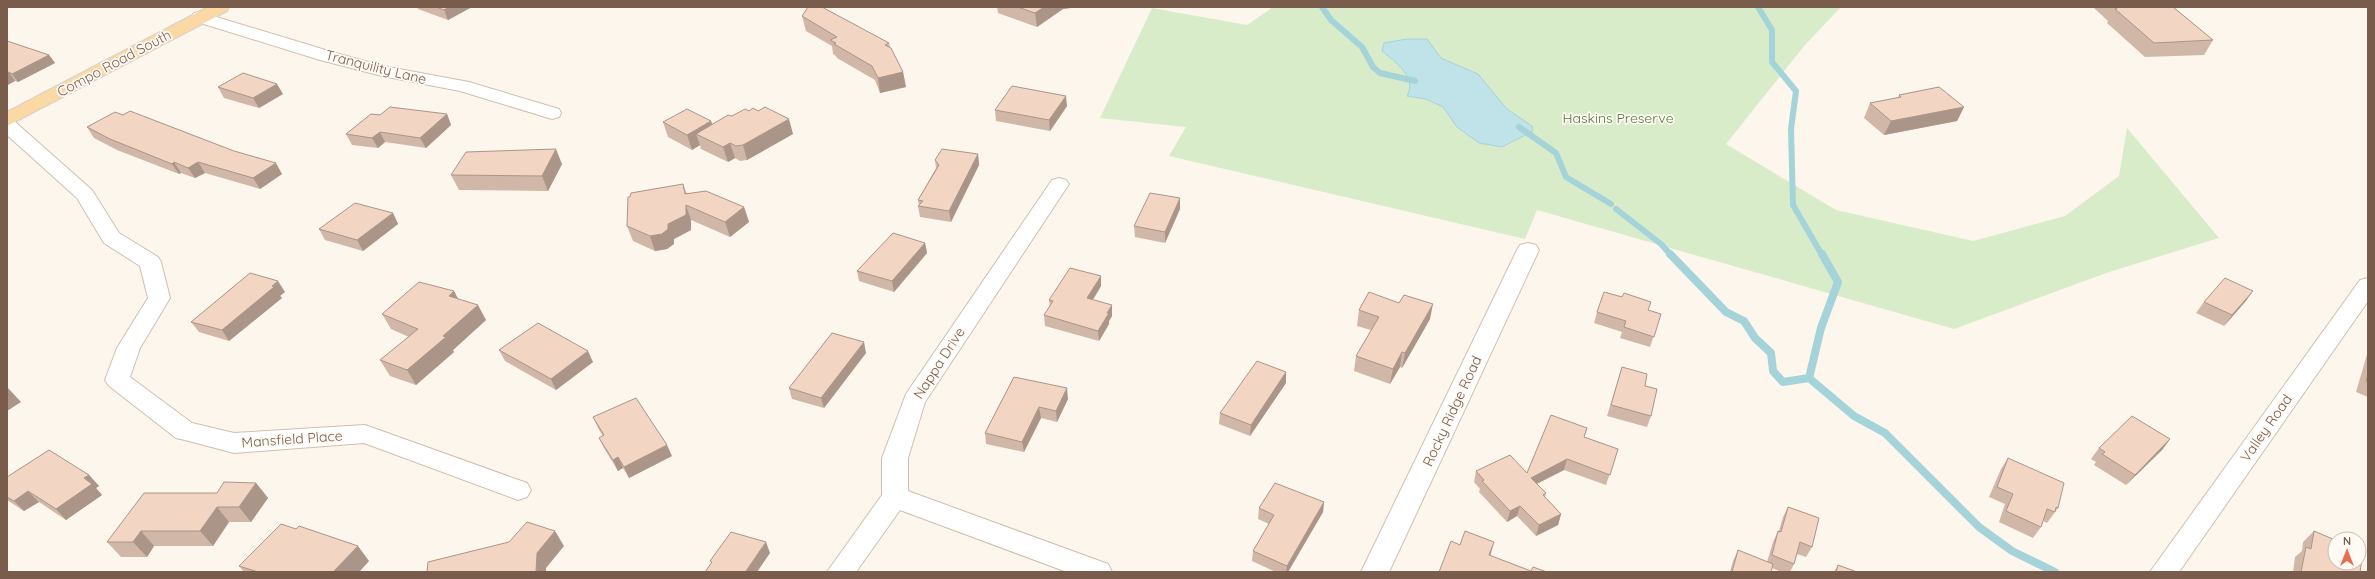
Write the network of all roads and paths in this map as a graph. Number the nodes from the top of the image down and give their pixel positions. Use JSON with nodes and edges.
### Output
{"nodes":[{"id":1,"x":221,"y":7,"type":"edge"},
{"id":2,"x":200,"y":17,"type":"junction"},
{"id":3,"x":552,"y":113,"type":"dead end"},
{"id":4,"x":7,"y":120,"type":"edge"},
{"id":5,"x":7,"y":125,"type":"edge"},
{"id":6,"x":1059,"y":184,"type":"dead end"},
{"id":7,"x":1528,"y":250,"type":"dead end"},
{"id":8,"x":2368,"y":285,"type":"edge"},
{"id":9,"x":518,"y":490,"type":"dead end"},
{"id":10,"x":895,"y":497,"type":"junction"},
{"id":11,"x":841,"y":572,"type":"edge"},
{"id":12,"x":1098,"y":572,"type":"edge"},
{"id":13,"x":1375,"y":572,"type":"edge"},
{"id":14,"x":2164,"y":572,"type":"edge"}],
"edges":[{"from":1,"to":2,"type":"main road","name":"Compo Road South"},
{"from":2,"to":3,"type":"street","name":"Tranquility Lane"},
{"from":2,"to":4,"type":"main road","name":"Compo Road South"},
{"from":5,"to":9,"type":"street","name":"Mansfield Place"},
{"from":6,"to":10,"type":"street","name":"Nappa Drive"},
{"from":7,"to":13,"type":"street","name":"Rocky Ridge Road"},
{"from":8,"to":14,"type":"street","name":"Valley Road"},
{"from":10,"to":11,"type":"street"},
{"from":10,"to":12,"type":"street"}]}
